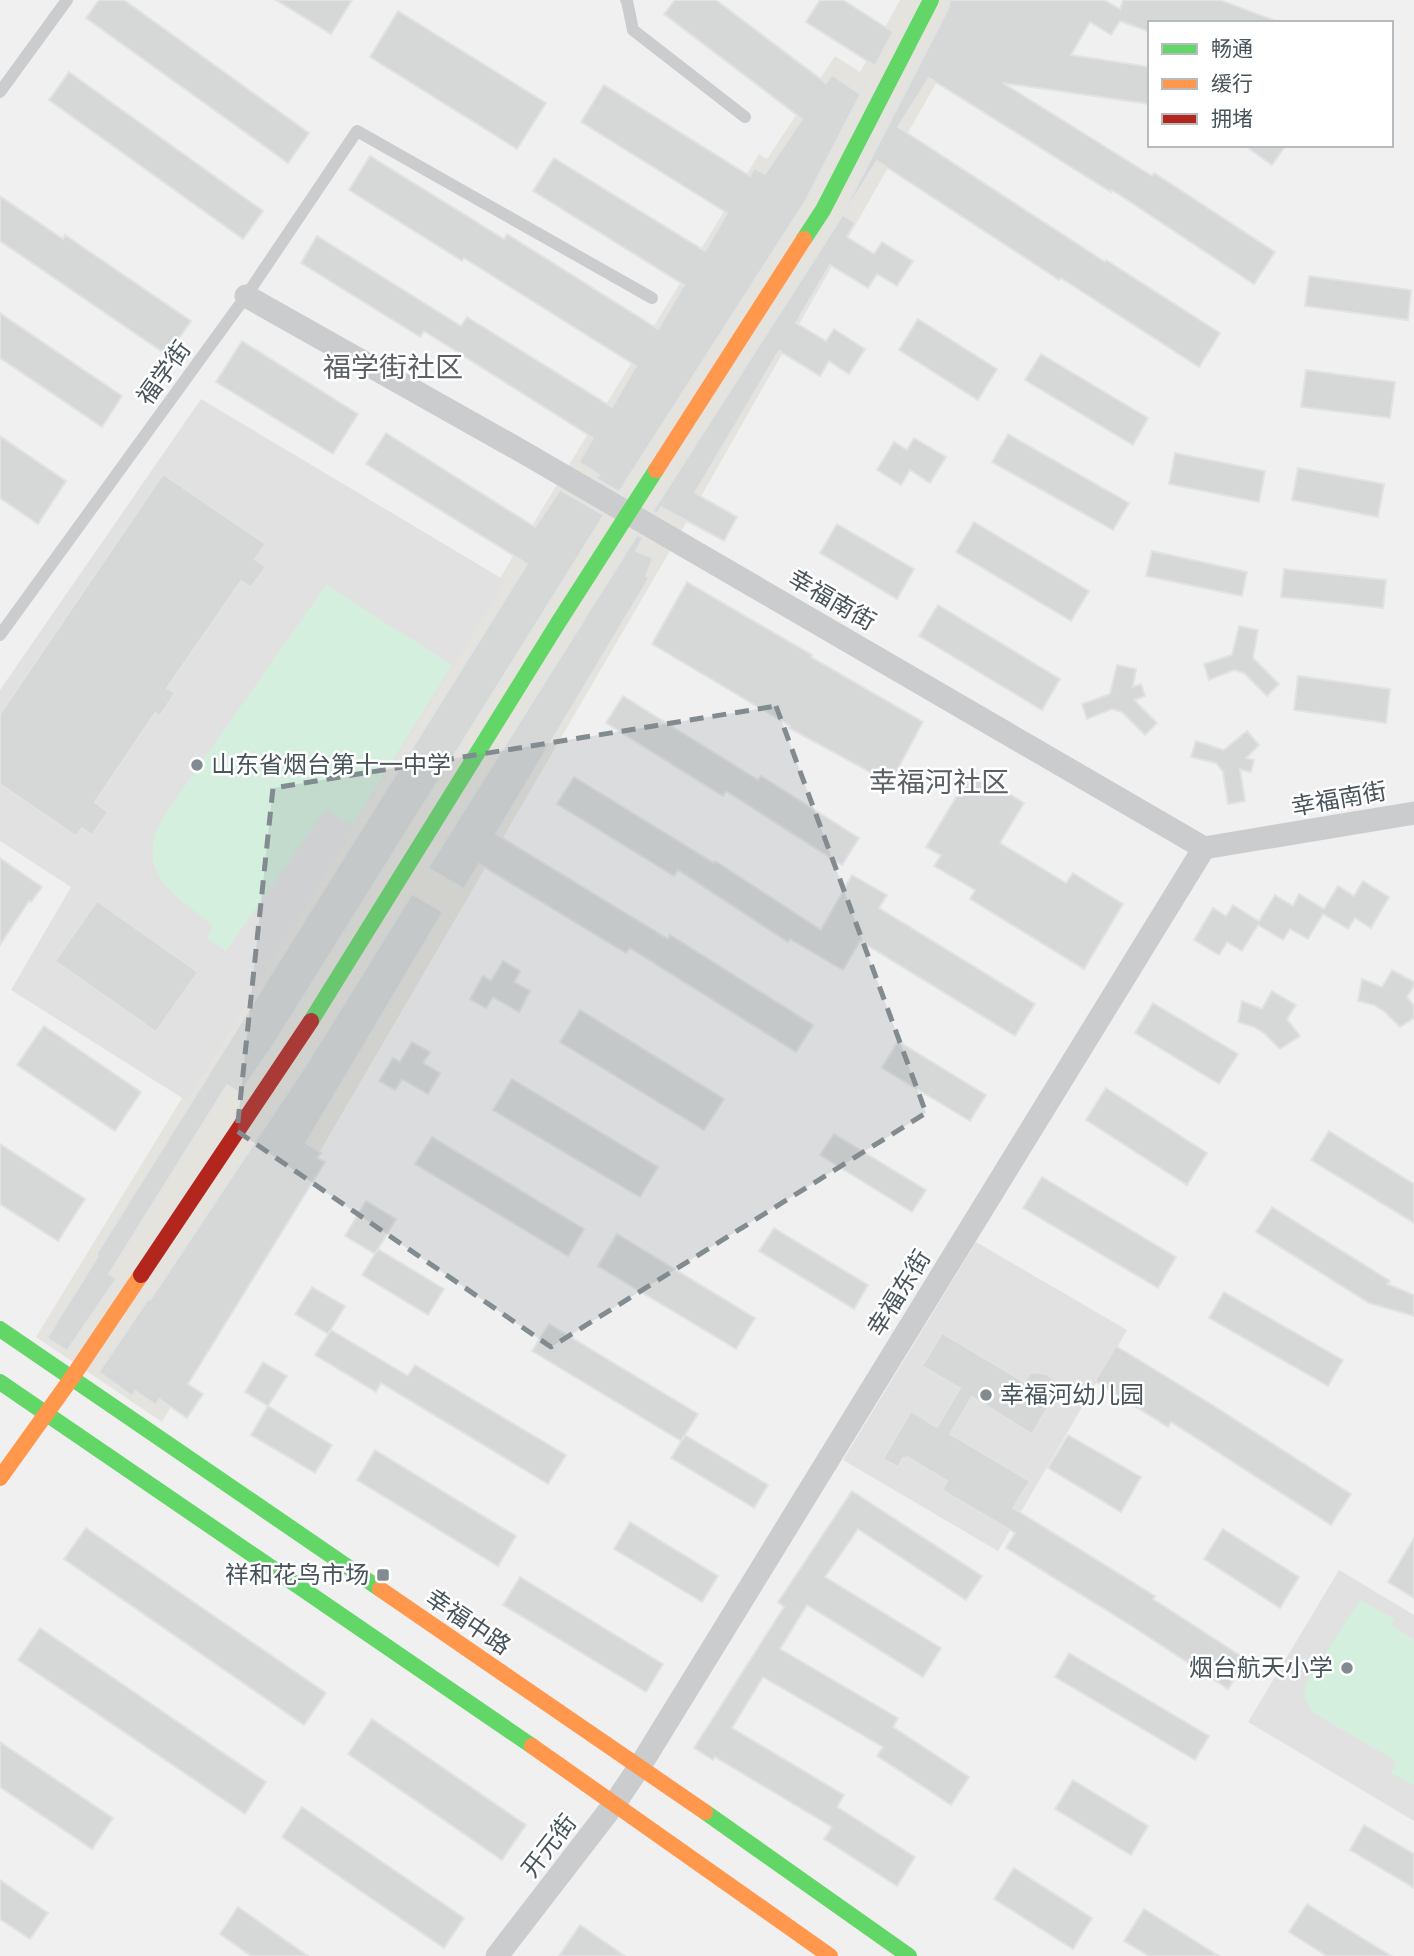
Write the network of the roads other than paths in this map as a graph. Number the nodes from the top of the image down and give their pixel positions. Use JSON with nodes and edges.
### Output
{"nodes":[{"id":1,"x":67,"y":0,"type":"edge"},
{"id":2,"x":626,"y":0,"type":"edge"},
{"id":3,"x":931,"y":0,"type":"edge"},
{"id":4,"x":0,"y":92,"type":"edge"},
{"id":5,"x":745,"y":117,"type":"dead end"},
{"id":6,"x":246,"y":296,"type":"junction"},
{"id":7,"x":653,"y":298,"type":"dead end"},
{"id":8,"x":0,"y":635,"type":"edge"},
{"id":9,"x":1414,"y":813,"type":"edge"},
{"id":10,"x":1204,"y":848,"type":"junction"},
{"id":11,"x":0,"y":1329,"type":"edge"},
{"id":12,"x":71,"y":1379,"type":"junction"},
{"id":13,"x":0,"y":1382,"type":"edge"},
{"id":14,"x":46,"y":1415,"type":"junction"},
{"id":15,"x":0,"y":1478,"type":"edge"},
{"id":16,"x":640,"y":1766,"type":"junction"},
{"id":17,"x":615,"y":1803,"type":"junction"},
{"id":18,"x":497,"y":1956,"type":"edge"},
{"id":19,"x":830,"y":1956,"type":"edge"},
{"id":20,"x":909,"y":1956,"type":"edge"}],
"edges":[{"from":1,"to":4,"type":"lane"},
{"from":2,"to":5,"type":"lane"},
{"from":3,"to":12,"type":"main road"},
{"from":6,"to":7,"type":"lane","name":"福学街"},
{"from":6,"to":8,"type":"lane","name":"福学街"},
{"from":6,"to":10,"type":"street","name":"幸福南街"},
{"from":9,"to":10,"type":"street","name":"幸福南街"},
{"from":10,"to":16,"type":"street","name":"幸福东街"},
{"from":11,"to":12,"type":"main road","name":"幸福中路"},
{"from":12,"to":14,"type":"main road"},
{"from":12,"to":16,"type":"main road","name":"幸福中路"},
{"from":13,"to":14,"type":"main road"},
{"from":14,"to":15,"type":"main road"},
{"from":14,"to":17,"type":"main road"},
{"from":16,"to":17,"type":"street","name":"开元街"},
{"from":16,"to":20,"type":"main road","name":"幸福中路"},
{"from":17,"to":18,"type":"street","name":"开元街"},
{"from":17,"to":19,"type":"main road"}]}
